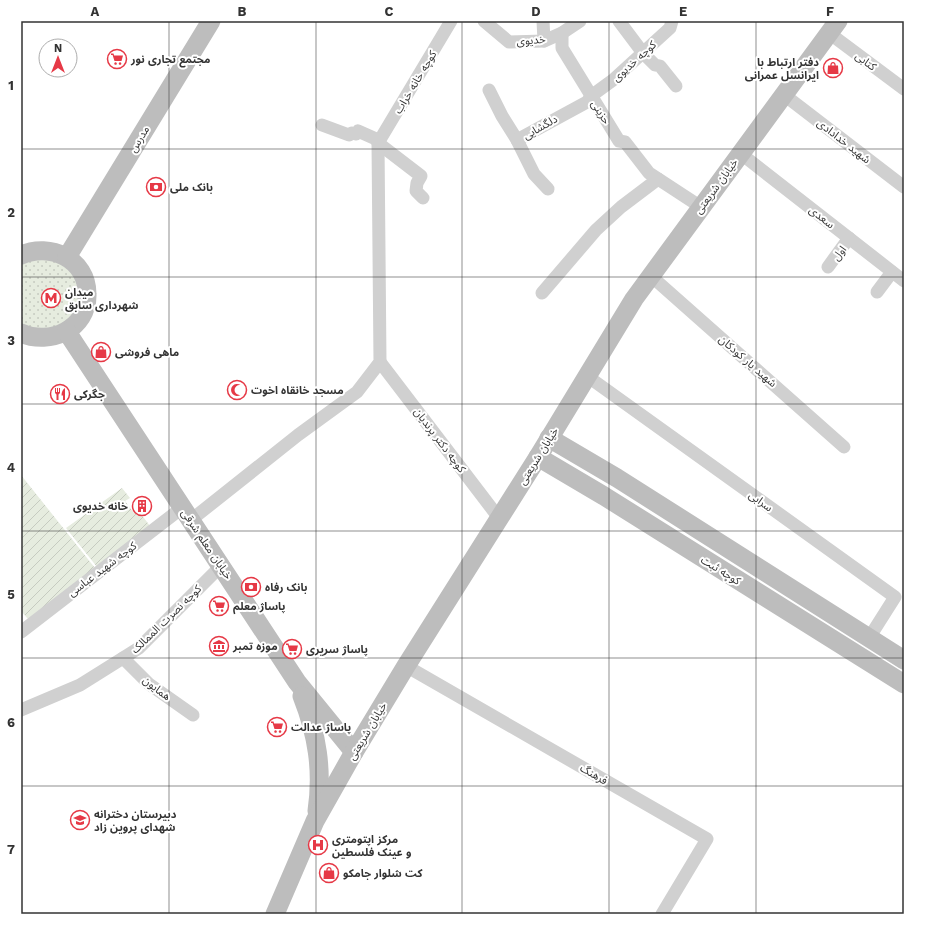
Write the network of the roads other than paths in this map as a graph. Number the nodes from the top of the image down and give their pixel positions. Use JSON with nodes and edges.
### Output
{"nodes":[{"id":1,"x":211,"y":21,"type":"edge"},
{"id":2,"x":451,"y":21,"type":"edge"},
{"id":3,"x":484,"y":21,"type":"edge"},
{"id":4,"x":543,"y":21,"type":"edge"},
{"id":5,"x":580,"y":21,"type":"edge"},
{"id":6,"x":619,"y":21,"type":"edge"},
{"id":7,"x":672,"y":21,"type":"edge"},
{"id":8,"x":833,"y":27,"type":"edge"},
{"id":9,"x":562,"y":33,"type":"junction"},
{"id":10,"x":544,"y":41,"type":"junction"},
{"id":11,"x":643,"y":53,"type":"junction"},
{"id":12,"x":676,"y":86,"type":"dead end"},
{"id":13,"x":904,"y":89,"type":"edge"},
{"id":14,"x":489,"y":90,"type":"dead end"},
{"id":15,"x":783,"y":94,"type":"junction"},
{"id":16,"x":591,"y":96,"type":"junction"},
{"id":17,"x":322,"y":125,"type":"dead end"},
{"id":18,"x":517,"y":140,"type":"junction"},
{"id":19,"x":378,"y":144,"type":"junction"},
{"id":20,"x":740,"y":153,"type":"junction"},
{"id":21,"x":658,"y":179,"type":"junction"},
{"id":22,"x":904,"y":187,"type":"edge"},
{"id":23,"x":548,"y":189,"type":"dead end"},
{"id":24,"x":423,"y":198,"type":"dead end"},
{"id":25,"x":701,"y":207,"type":"junction"},
{"id":26,"x":849,"y":238,"type":"junction"},
{"id":27,"x":21,"y":255,"type":"edge"},
{"id":28,"x":67,"y":257,"type":"junction"},
{"id":29,"x":828,"y":267,"type":"dead end"},
{"id":30,"x":892,"y":272,"type":"junction"},
{"id":31,"x":651,"y":276,"type":"junction"},
{"id":32,"x":904,"y":281,"type":"edge"},
{"id":33,"x":877,"y":292,"type":"dead end"},
{"id":34,"x":542,"y":293,"type":"dead end"},
{"id":35,"x":67,"y":332,"type":"junction"},
{"id":36,"x":21,"y":333,"type":"edge"},
{"id":37,"x":380,"y":362,"type":"junction"},
{"id":38,"x":587,"y":376,"type":"junction"},
{"id":39,"x":549,"y":438,"type":"junction"},
{"id":40,"x":844,"y":447,"type":"dead end"},
{"id":41,"x":538,"y":457,"type":"junction"},
{"id":42,"x":617,"y":478,"type":"junction"},
{"id":43,"x":604,"y":496,"type":"junction"},
{"id":44,"x":187,"y":513,"type":"junction"},
{"id":45,"x":499,"y":518,"type":"junction"},
{"id":46,"x":222,"y":565,"type":"junction"},
{"id":47,"x":801,"y":595,"type":"junction"},
{"id":48,"x":791,"y":614,"type":"junction"},
{"id":49,"x":21,"y":632,"type":"edge"},
{"id":50,"x":869,"y":638,"type":"junction"},
{"id":51,"x":123,"y":658,"type":"junction"},
{"id":52,"x":904,"y":660,"type":"edge"},
{"id":53,"x":406,"y":666,"type":"junction"},
{"id":54,"x":296,"y":682,"type":"junction"},
{"id":55,"x":904,"y":684,"type":"edge"},
{"id":56,"x":21,"y":710,"type":"edge"},
{"id":57,"x":193,"y":715,"type":"dead end"},
{"id":58,"x":354,"y":752,"type":"junction"},
{"id":59,"x":315,"y":821,"type":"junction"},
{"id":60,"x":275,"y":914,"type":"edge"},
{"id":61,"x":662,"y":914,"type":"edge"}],
"edges":[{"from":1,"to":28,"type":"main road","name":"مدرس"},
{"from":2,"to":19,"type":"street","name":"کوچه خانه خراب"},
{"from":3,"to":10,"type":"street","name":"خدیوی"},
{"from":4,"to":10,"type":"street"},
{"from":5,"to":9,"type":"street","name":"خدیوی"},
{"from":6,"to":11,"type":"street"},
{"from":7,"to":11,"type":"street","name":"کوچه خدیوی"},
{"from":8,"to":13,"type":"street","name":"کتابی"},
{"from":8,"to":15,"type":"main road","name":"خیابان شریعتی"},
{"from":9,"to":10,"type":"street","name":"خدیوی"},
{"from":9,"to":16,"type":"street","name":"حزینی"},
{"from":11,"to":12,"type":"street"},
{"from":11,"to":16,"type":"street","name":"کوچه خدیوی"},
{"from":14,"to":18,"type":"street"},
{"from":15,"to":20,"type":"main road","name":"خیابان شریعتی"},
{"from":15,"to":22,"type":"street","name":"شهید خدادادی"},
{"from":16,"to":18,"type":"street","name":"دلگشایی"},
{"from":16,"to":21,"type":"street","name":"حزینی"},
{"from":17,"to":19,"type":"street"},
{"from":18,"to":23,"type":"street","name":"دلگشایی"},
{"from":19,"to":24,"type":"street"},
{"from":19,"to":37,"type":"street"},
{"from":20,"to":25,"type":"main road","name":"خیابان شریعتی"},
{"from":20,"to":26,"type":"street","name":"سعدی"},
{"from":21,"to":25,"type":"street","name":"حزینی"},
{"from":21,"to":34,"type":"street"},
{"from":25,"to":31,"type":"main road","name":"خیابان شریعتی"},
{"from":26,"to":29,"type":"street","name":"اول"},
{"from":26,"to":30,"type":"street","name":"سعدی"},
{"from":27,"to":28,"type":"main road"},
{"from":28,"to":35,"type":"main road"},
{"from":30,"to":32,"type":"street","name":"سعدی"},
{"from":30,"to":33,"type":"street"},
{"from":31,"to":38,"type":"main road","name":"خیابان شریعتی"},
{"from":31,"to":40,"type":"street","name":"شهید یار کودکان"},
{"from":35,"to":36,"type":"main road"},
{"from":35,"to":44,"type":"main road","name":"خیابان معلم شرقی"},
{"from":37,"to":44,"type":"street","name":"کوچه شهید عباسی"},
{"from":37,"to":45,"type":"street","name":"کوچه دکتر پرندیان"},
{"from":38,"to":39,"type":"main road","name":"خیابان شریعتی"},
{"from":38,"to":50,"type":"street","name":"سرابی"},
{"from":39,"to":41,"type":"main road","name":"خیابان شریعتی"},
{"from":39,"to":42,"type":"main road","name":"کوچه ثبت"},
{"from":41,"to":43,"type":"main road","name":"کوچه ثبت"},
{"from":41,"to":45,"type":"main road","name":"خیابان شریعتی"},
{"from":42,"to":43,"type":"main road"},
{"from":42,"to":47,"type":"main road","name":"کوچه ثبت"},
{"from":43,"to":48,"type":"main road","name":"کوچه ثبت"},
{"from":44,"to":46,"type":"main road","name":"خیابان معلم شرقی"},
{"from":44,"to":49,"type":"street","name":"کوچه شهید عباسی"},
{"from":45,"to":53,"type":"main road","name":"خیابان شریعتی"},
{"from":46,"to":51,"type":"street","name":"کوچه نصرت الممالک"},
{"from":46,"to":54,"type":"main road","name":"خیابان معلم شرقی"},
{"from":47,"to":48,"type":"main road"},
{"from":47,"to":50,"type":"main road","name":"کوچه ثبت"},
{"from":48,"to":55,"type":"main road","name":"کوچه ثبت"},
{"from":50,"to":52,"type":"main road","name":"کوچه ثبت"},
{"from":51,"to":56,"type":"street","name":"کوچه نصرت الممالک"},
{"from":51,"to":57,"type":"street","name":"همایون"},
{"from":53,"to":58,"type":"main road","name":"خیابان شریعتی"},
{"from":53,"to":61,"type":"street","name":"فرهنگ"},
{"from":54,"to":58,"type":"main road","name":"خیابان معلم شرقی"},
{"from":54,"to":59,"type":"main road"},
{"from":58,"to":59,"type":"main road","name":"خیابان شریعتی"},
{"from":59,"to":60,"type":"main road","name":"خیابان شریعتی"}]}
